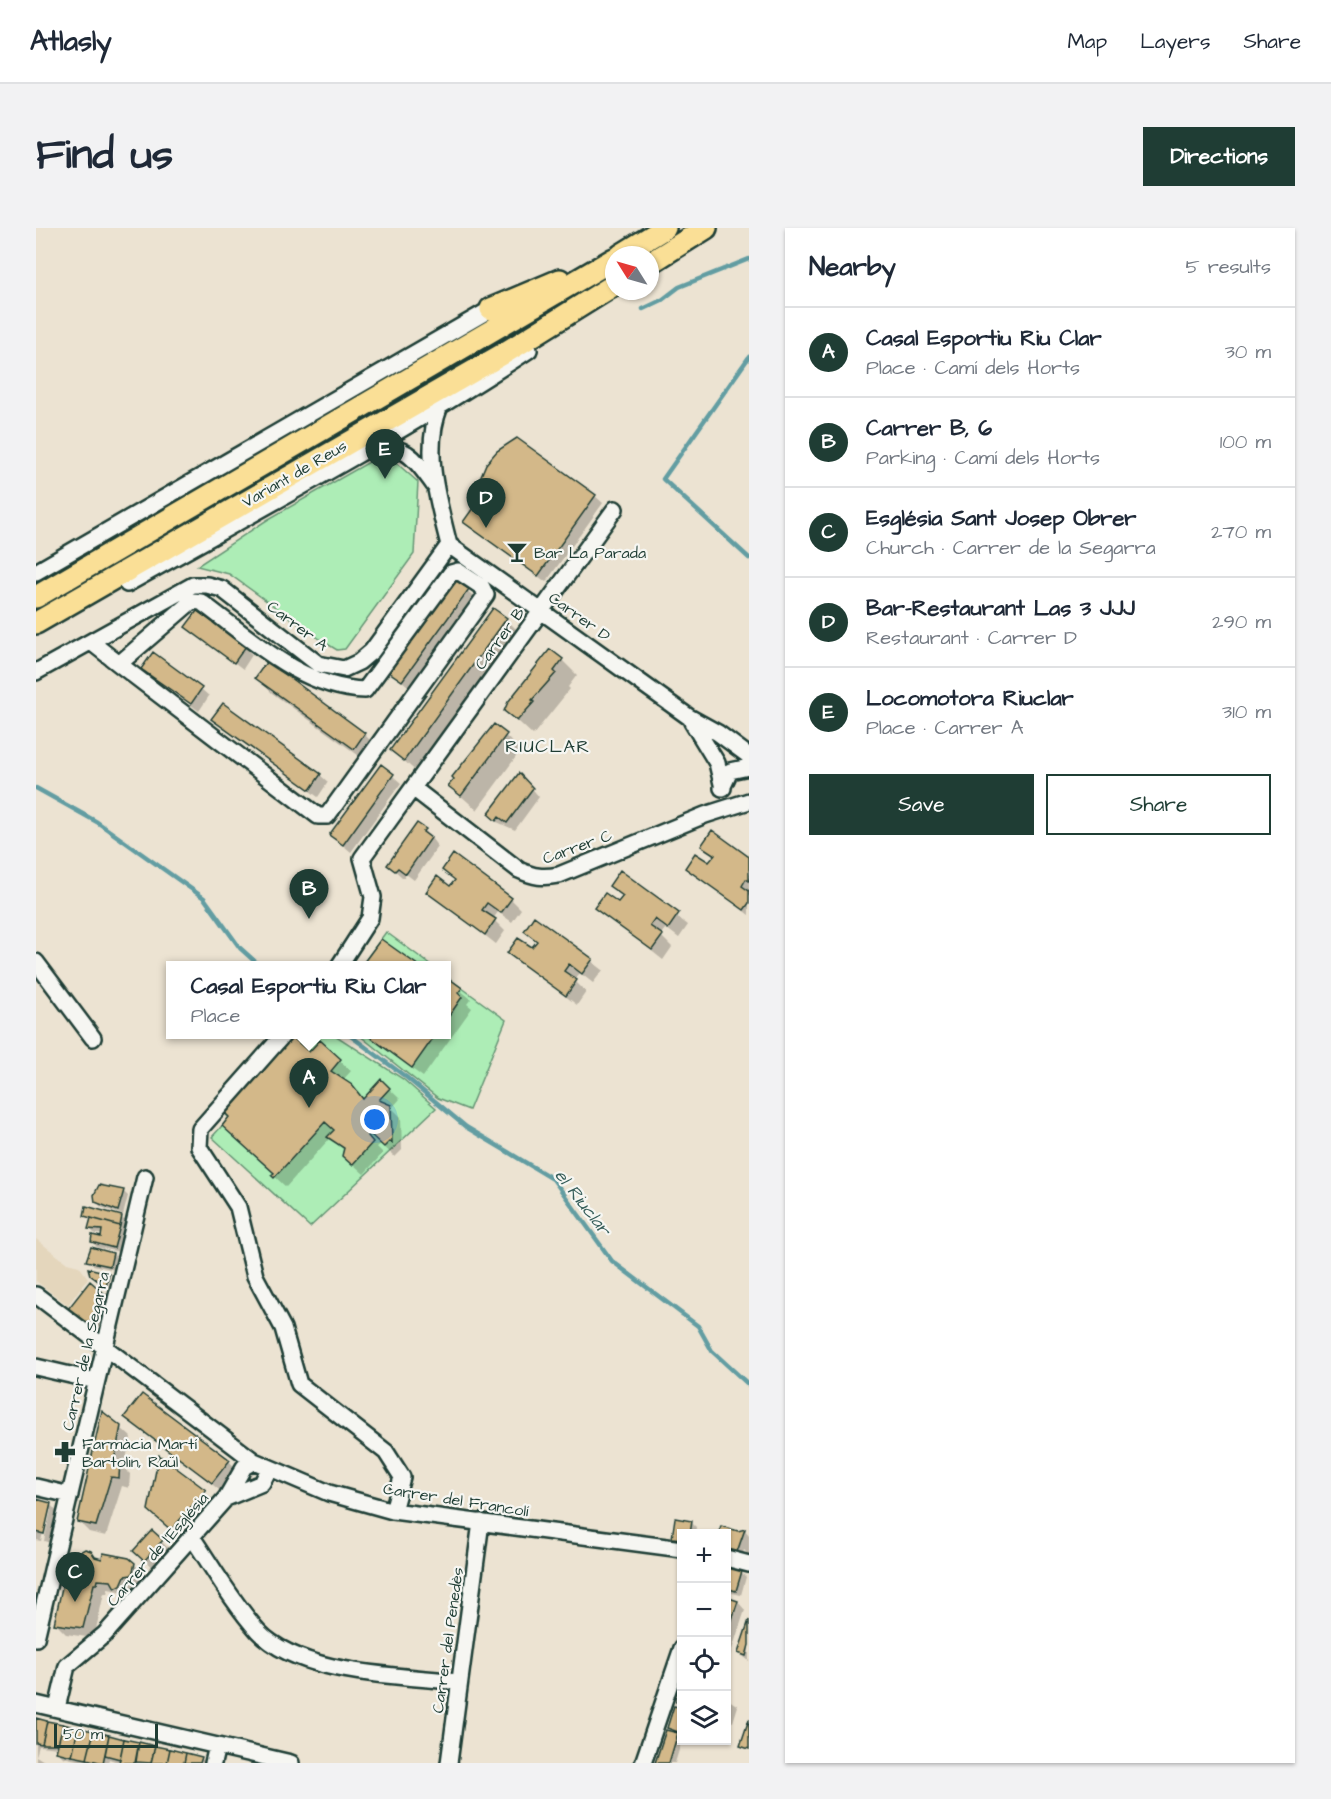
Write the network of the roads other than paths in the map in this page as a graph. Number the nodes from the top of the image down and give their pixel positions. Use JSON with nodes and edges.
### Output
{"nodes":[{"id":1,"x":665,"y":228,"type":"edge"},
{"id":2,"x":706,"y":229,"type":"edge"},
{"id":3,"x":636,"y":246,"type":"edge"},
{"id":4,"x":659,"y":258,"type":"edge"},
{"id":5,"x":605,"y":265,"type":"edge"},
{"id":6,"x":575,"y":284,"type":"junction"},
{"id":7,"x":605,"y":291,"type":"edge"},
{"id":8,"x":491,"y":309,"type":"joint"},
{"id":9,"x":556,"y":321,"type":"junction"},
{"id":10,"x":543,"y":340,"type":"joint"},
{"id":11,"x":440,"y":406,"type":"junction"},
{"id":12,"x":365,"y":450,"type":"junction"},
{"id":13,"x":434,"y":486,"type":"junction"},
{"id":14,"x":615,"y":509,"type":"dead end"},
{"id":15,"x":449,"y":544,"type":"junction"},
{"id":16,"x":36,"y":572,"type":"edge"},
{"id":17,"x":127,"y":584,"type":"joint"},
{"id":18,"x":36,"y":597,"type":"edge"},
{"id":19,"x":542,"y":610,"type":"junction"},
{"id":20,"x":40,"y":621,"type":"edge"},
{"id":21,"x":91,"y":642,"type":"junction"},
{"id":22,"x":119,"y":664,"type":"junction"},
{"id":23,"x":36,"y":672,"type":"edge"},
{"id":24,"x":689,"y":717,"type":"junction"},
{"id":25,"x":749,"y":756,"type":"edge"},
{"id":26,"x":749,"y":767,"type":"edge"},
{"id":27,"x":412,"y":788,"type":"junction"},
{"id":28,"x":723,"y":788,"type":"junction"},
{"id":29,"x":749,"y":799,"type":"edge"},
{"id":30,"x":705,"y":815,"type":"junction"},
{"id":31,"x":342,"y":961,"type":"edge"},
{"id":32,"x":36,"y":962,"type":"edge"},
{"id":33,"x":93,"y":1038,"type":"dead end"},
{"id":34,"x":280,"y":1039,"type":"edge"},
{"id":35,"x":145,"y":1176,"type":"dead end"},
{"id":36,"x":36,"y":1295,"type":"edge"},
{"id":37,"x":105,"y":1347,"type":"junction"},
{"id":38,"x":36,"y":1366,"type":"edge"},
{"id":39,"x":96,"y":1381,"type":"junction"},
{"id":40,"x":254,"y":1461,"type":"junction"},
{"id":41,"x":269,"y":1469,"type":"junction"},
{"id":42,"x":36,"y":1487,"type":"edge"},
{"id":43,"x":70,"y":1495,"type":"junction"},
{"id":44,"x":226,"y":1498,"type":"junction"},
{"id":45,"x":393,"y":1510,"type":"junction"},
{"id":46,"x":481,"y":1522,"type":"junction"},
{"id":47,"x":192,"y":1537,"type":"junction"},
{"id":48,"x":677,"y":1548,"type":"edge"},
{"id":49,"x":731,"y":1559,"type":"edge"},
{"id":50,"x":749,"y":1564,"type":"edge"},
{"id":51,"x":36,"y":1638,"type":"edge"},
{"id":52,"x":677,"y":1660,"type":"edge"},
{"id":53,"x":459,"y":1682,"type":"junction"},
{"id":54,"x":36,"y":1704,"type":"edge"},
{"id":55,"x":57,"y":1708,"type":"junction"},
{"id":56,"x":217,"y":1746,"type":"junction"},
{"id":57,"x":213,"y":1763,"type":"edge"},
{"id":58,"x":291,"y":1763,"type":"edge"},
{"id":59,"x":449,"y":1763,"type":"edge"},
{"id":60,"x":643,"y":1763,"type":"edge"}],
"edges":[{"from":1,"to":3,"type":"highway"},
{"from":2,"to":4,"type":"highway"},
{"from":5,"to":6,"type":"highway","name":"Variant de Reus"},
{"from":6,"to":8,"type":"highway"},
{"from":6,"to":18,"type":"highway","name":"Variant de Reus"},
{"from":7,"to":9,"type":"highway","name":"Variant de Reus"},
{"from":8,"to":16,"type":"street"},
{"from":9,"to":10,"type":"highway"},
{"from":9,"to":20,"type":"highway","name":"Variant de Reus"},
{"from":10,"to":11,"type":"street"},
{"from":11,"to":12,"type":"street"},
{"from":11,"to":13,"type":"street"},
{"from":12,"to":13,"type":"street"},
{"from":12,"to":17,"type":"street"},
{"from":13,"to":15,"type":"street"},
{"from":14,"to":19,"type":"street","name":"Carrer B"},
{"from":15,"to":19,"type":"street","name":"Carrer D"},
{"from":15,"to":21,"type":"street","name":"Carrer A"},
{"from":17,"to":20,"type":"highway"},
{"from":19,"to":24,"type":"street","name":"Carrer D"},
{"from":19,"to":27,"type":"street","name":"Carrer B"},
{"from":21,"to":22,"type":"street"},
{"from":21,"to":23,"type":"street","name":"Carrer A"},
{"from":22,"to":22,"type":"street"},
{"from":24,"to":25,"type":"street","name":"Carrer D"},
{"from":24,"to":28,"type":"street","name":"Carrer D"},
{"from":26,"to":28,"type":"street"},
{"from":27,"to":30,"type":"street","name":"Carrer C"},
{"from":27,"to":31,"type":"street","name":"Carrer B"},
{"from":28,"to":29,"type":"street"},
{"from":28,"to":30,"type":"street"},
{"from":29,"to":30,"type":"street","name":"Carrer C"},
{"from":32,"to":33,"type":"street"},
{"from":34,"to":45,"type":"street"},
{"from":35,"to":37,"type":"street","name":"Carrer de la Segarra"},
{"from":36,"to":37,"type":"street","name":"Carrer del Francolí"},
{"from":37,"to":39,"type":"street","name":"Carrer de la Segarra"},
{"from":37,"to":40,"type":"street","name":"Carrer del Francolí"},
{"from":38,"to":39,"type":"street"},
{"from":39,"to":43,"type":"street","name":"Carrer de la Segarra"},
{"from":40,"to":41,"type":"street","name":"Carrer del Francolí"},
{"from":40,"to":44,"type":"street","name":"Carrer de l'Església"},
{"from":41,"to":44,"type":"street","name":"Carrer de l'Església"},
{"from":41,"to":45,"type":"street","name":"Carrer del Francolí"},
{"from":42,"to":43,"type":"street"},
{"from":43,"to":51,"type":"street","name":"Carrer de la Segarra"},
{"from":44,"to":47,"type":"street","name":"Carrer de l'Església"},
{"from":45,"to":46,"type":"street","name":"Carrer del Francolí"},
{"from":46,"to":48,"type":"street","name":"Carrer del Francolí"},
{"from":46,"to":53,"type":"street","name":"Carrer del Penedès"},
{"from":47,"to":53,"type":"street"},
{"from":47,"to":55,"type":"street","name":"Carrer de l'Església"},
{"from":49,"to":50,"type":"street"},
{"from":52,"to":60,"type":"street"},
{"from":53,"to":59,"type":"street","name":"Carrer del Penedès"},
{"from":54,"to":55,"type":"street"},
{"from":55,"to":56,"type":"street"},
{"from":56,"to":57,"type":"street"},
{"from":56,"to":58,"type":"street"}]}
